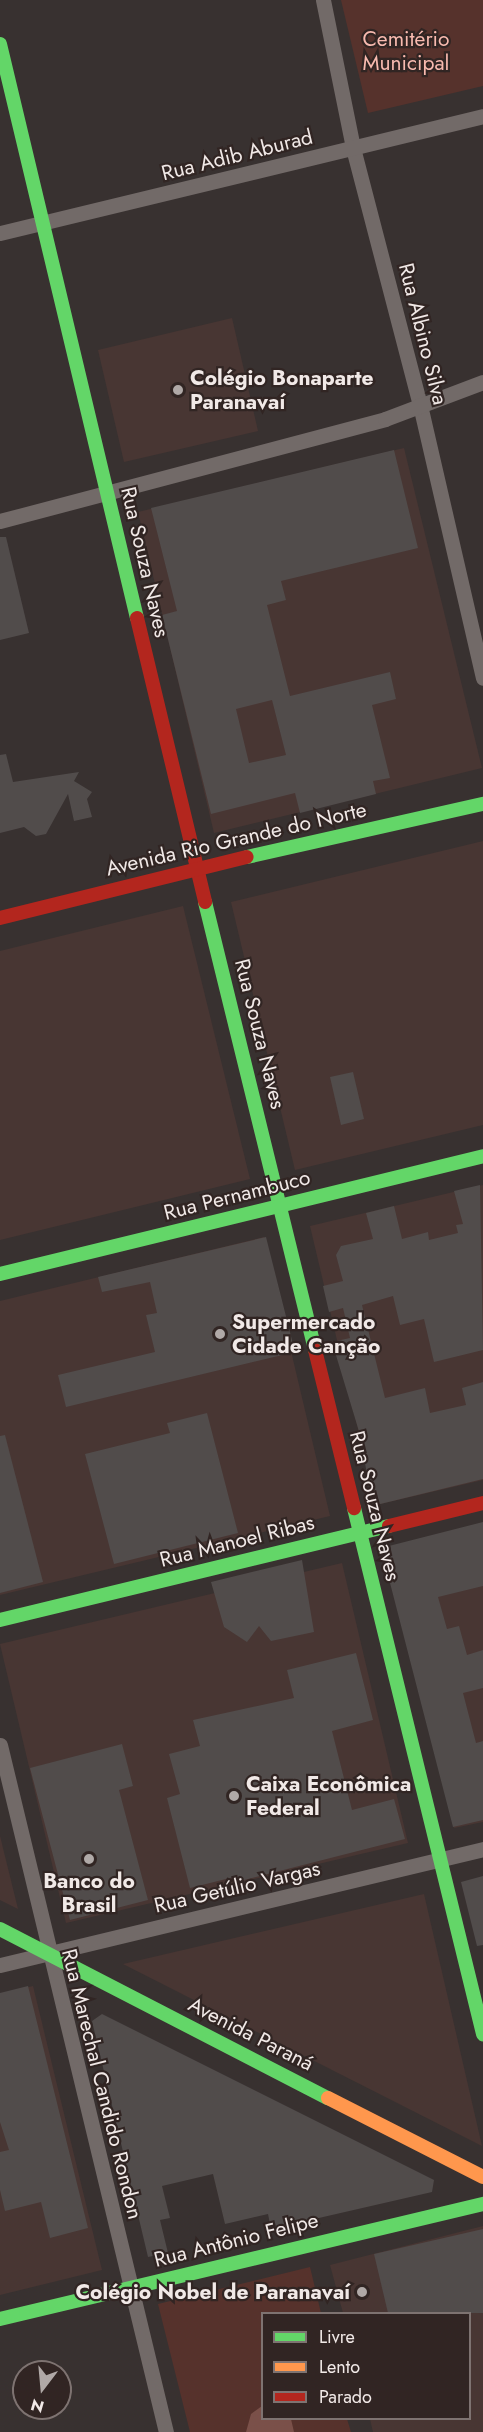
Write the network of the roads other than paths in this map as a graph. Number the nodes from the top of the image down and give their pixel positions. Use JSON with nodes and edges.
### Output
{"nodes":[{"id":1,"x":323,"y":0,"type":"edge"},
{"id":2,"x":0,"y":44,"type":"edge"},
{"id":3,"x":483,"y":116,"type":"edge"},
{"id":4,"x":353,"y":148,"type":"junction"},
{"id":5,"x":43,"y":222,"type":"junction"},
{"id":6,"x":0,"y":233,"type":"edge"},
{"id":7,"x":483,"y":382,"type":"edge"},
{"id":8,"x":420,"y":405,"type":"junction"},
{"id":9,"x":108,"y":494,"type":"junction"},
{"id":10,"x":0,"y":520,"type":"edge"},
{"id":11,"x":483,"y":678,"type":"edge"},
{"id":12,"x":483,"y":804,"type":"edge"},
{"id":13,"x":197,"y":868,"type":"junction"},
{"id":14,"x":0,"y":918,"type":"edge"},
{"id":15,"x":483,"y":1156,"type":"edge"},
{"id":16,"x":281,"y":1206,"type":"junction"},
{"id":17,"x":0,"y":1274,"type":"edge"},
{"id":18,"x":483,"y":1503,"type":"edge"},
{"id":19,"x":360,"y":1533,"type":"junction"},
{"id":20,"x":0,"y":1620,"type":"edge"},
{"id":21,"x":0,"y":1745,"type":"edge"},
{"id":22,"x":483,"y":1849,"type":"edge"},
{"id":23,"x":438,"y":1860,"type":"junction"},
{"id":24,"x":0,"y":1929,"type":"edge"},
{"id":25,"x":49,"y":1953,"type":"junction"},
{"id":26,"x":0,"y":1965,"type":"edge"},
{"id":27,"x":483,"y":2034,"type":"edge"},
{"id":28,"x":483,"y":2177,"type":"edge"},
{"id":29,"x":483,"y":2204,"type":"edge"},
{"id":30,"x":129,"y":2287,"type":"junction"},
{"id":31,"x":0,"y":2319,"type":"edge"},
{"id":32,"x":166,"y":2432,"type":"edge"}],
"edges":[{"from":1,"to":4,"type":"street","name":"Rua Albino Silva"},
{"from":2,"to":5,"type":"street","name":"Rua Souza Naves"},
{"from":3,"to":4,"type":"street","name":"Rua Adib Aburad"},
{"from":4,"to":5,"type":"street","name":"Rua Adib Aburad"},
{"from":4,"to":8,"type":"street","name":"Rua Albino Silva"},
{"from":5,"to":6,"type":"street","name":"Rua Adib Aburad"},
{"from":5,"to":9,"type":"street","name":"Rua Souza Naves"},
{"from":7,"to":8,"type":"street"},
{"from":8,"to":9,"type":"street"},
{"from":8,"to":11,"type":"street","name":"Rua Albino Silva"},
{"from":9,"to":10,"type":"street"},
{"from":9,"to":13,"type":"street","name":"Rua Souza Naves"},
{"from":12,"to":13,"type":"street","name":"Avenida Rio Grande do Norte"},
{"from":13,"to":14,"type":"street","name":"Avenida Rio Grande do Norte"},
{"from":13,"to":16,"type":"street","name":"Rua Souza Naves"},
{"from":15,"to":16,"type":"street","name":"Rua Pernambuco"},
{"from":16,"to":17,"type":"street","name":"Rua Pernambuco"},
{"from":16,"to":19,"type":"street","name":"Rua Souza Naves"},
{"from":18,"to":19,"type":"street","name":"Rua Manoel Ribas"},
{"from":19,"to":20,"type":"street","name":"Rua Manoel Ribas"},
{"from":19,"to":23,"type":"street","name":"Rua Souza Naves"},
{"from":21,"to":25,"type":"street","name":"Rua Marechal Candido Rondon"},
{"from":22,"to":23,"type":"street","name":"Rua Getúlio Vargas"},
{"from":23,"to":25,"type":"street","name":"Rua Getúlio Vargas"},
{"from":23,"to":27,"type":"street","name":"Rua Souza Naves"},
{"from":24,"to":25,"type":"street","name":"Avenida Paraná"},
{"from":25,"to":26,"type":"street","name":"Rua Getúlio Vargas"},
{"from":25,"to":28,"type":"street","name":"Avenida Paraná"},
{"from":25,"to":30,"type":"street","name":"Rua Marechal Candido Rondon"},
{"from":29,"to":30,"type":"street","name":"Rua Antônio Felipe"},
{"from":30,"to":31,"type":"street","name":"Rua Antônio Felipe"},
{"from":30,"to":32,"type":"street","name":"Rua Marechal Candido Rondon"}]}
